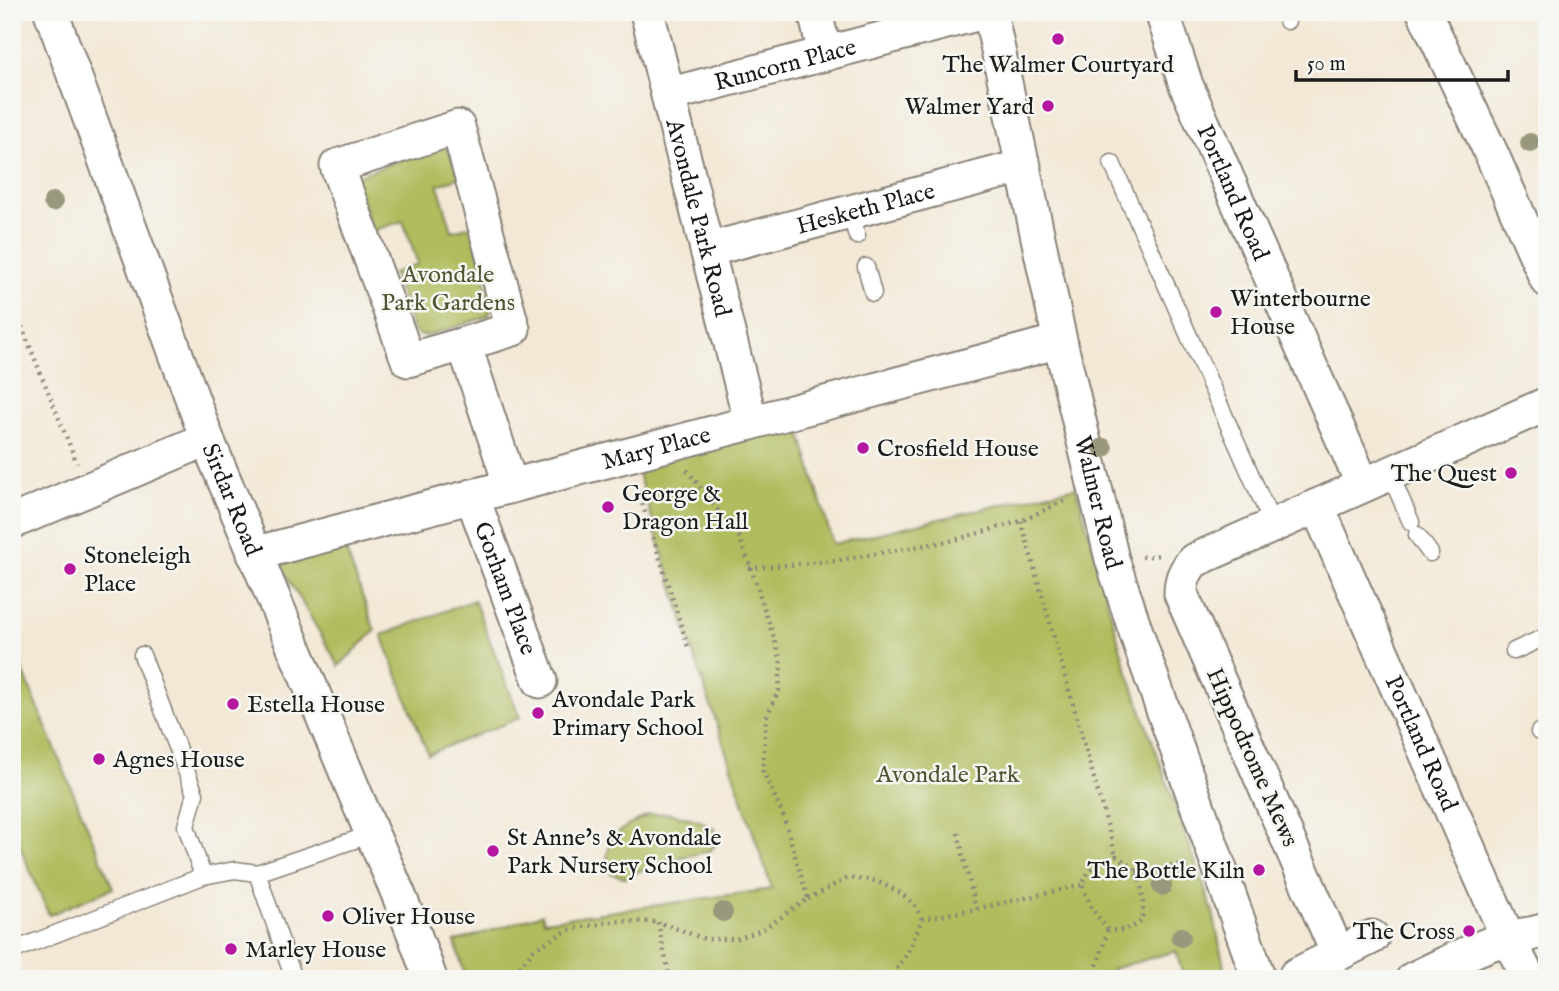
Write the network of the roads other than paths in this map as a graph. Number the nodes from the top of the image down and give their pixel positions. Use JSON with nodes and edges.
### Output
{"nodes":[{"id":1,"x":51,"y":12,"type":"edge"},
{"id":2,"x":646,"y":12,"type":"edge"},
{"id":3,"x":815,"y":12,"type":"edge"},
{"id":4,"x":984,"y":12,"type":"edge"},
{"id":5,"x":990,"y":12,"type":"edge"},
{"id":6,"x":1162,"y":12,"type":"edge"},
{"id":7,"x":1424,"y":12,"type":"edge"},
{"id":8,"x":825,"y":54,"type":"junction"},
{"id":9,"x":668,"y":95,"type":"junction"},
{"id":10,"x":1112,"y":163,"type":"dead end"},
{"id":11,"x":1024,"y":166,"type":"junction"},
{"id":12,"x":1537,"y":228,"type":"edge"},
{"id":13,"x":707,"y":250,"type":"junction"},
{"id":14,"x":866,"y":267,"type":"dead end"},
{"id":15,"x":1547,"y":280,"type":"edge"},
{"id":16,"x":873,"y":293,"type":"dead end"},
{"id":17,"x":1060,"y":341,"type":"junction"},
{"id":18,"x":464,"y":344,"type":"junction"},
{"id":19,"x":1547,"y":404,"type":"edge"},
{"id":20,"x":751,"y":423,"type":"junction"},
{"id":21,"x":207,"y":439,"type":"junction"},
{"id":22,"x":1376,"y":479,"type":"junction"},
{"id":23,"x":511,"y":486,"type":"junction"},
{"id":24,"x":472,"y":496,"type":"junction"},
{"id":25,"x":1317,"y":506,"type":"junction"},
{"id":26,"x":12,"y":522,"type":"edge"},
{"id":27,"x":1273,"y":525,"type":"junction"},
{"id":28,"x":1430,"y":553,"type":"dead end"},
{"id":29,"x":254,"y":554,"type":"junction"},
{"id":30,"x":1547,"y":636,"type":"edge"},
{"id":31,"x":1514,"y":650,"type":"dead end"},
{"id":32,"x":142,"y":655,"type":"dead end"},
{"id":33,"x":540,"y":681,"type":"dead end"},
{"id":34,"x":372,"y":834,"type":"junction"},
{"id":35,"x":257,"y":873,"type":"junction"},
{"id":36,"x":204,"y":876,"type":"junction"},
{"id":37,"x":1547,"y":929,"type":"edge"},
{"id":38,"x":1372,"y":937,"type":"dead end"},
{"id":39,"x":1508,"y":937,"type":"junction"},
{"id":40,"x":12,"y":951,"type":"edge"},
{"id":41,"x":1338,"y":954,"type":"junction"},
{"id":42,"x":1296,"y":975,"type":"dead end"},
{"id":43,"x":294,"y":979,"type":"edge"},
{"id":44,"x":430,"y":979,"type":"edge"},
{"id":45,"x":1259,"y":979,"type":"edge"},
{"id":46,"x":1413,"y":979,"type":"edge"},
{"id":47,"x":1529,"y":979,"type":"edge"}],
"edges":[{"from":1,"to":21,"type":"street","name":"Sirdar Road"},
{"from":2,"to":9,"type":"street","name":"Avondale Park Road"},
{"from":3,"to":8,"type":"street"},
{"from":4,"to":8,"type":"street","name":"Runcorn Place"},
{"from":5,"to":11,"type":"street","name":"Walmer Road"},
{"from":6,"to":22,"type":"street","name":"Portland Road"},
{"from":7,"to":12,"type":"street"},
{"from":8,"to":9,"type":"street","name":"Runcorn Place"},
{"from":9,"to":13,"type":"street","name":"Avondale Park Road"},
{"from":10,"to":27,"type":"lane"},
{"from":11,"to":13,"type":"street","name":"Hesketh Place"},
{"from":11,"to":17,"type":"street","name":"Walmer Road"},
{"from":12,"to":15,"type":"street"},
{"from":13,"to":20,"type":"street","name":"Avondale Park Road"},
{"from":14,"to":16,"type":"lane"},
{"from":17,"to":20,"type":"street","name":"Mary Place"},
{"from":17,"to":45,"type":"street","name":"Walmer Road"},
{"from":18,"to":18,"type":"street"},
{"from":18,"to":23,"type":"street"},
{"from":19,"to":22,"type":"street"},
{"from":20,"to":23,"type":"street","name":"Mary Place"},
{"from":21,"to":26,"type":"street"},
{"from":21,"to":29,"type":"street","name":"Sirdar Road"},
{"from":22,"to":25,"type":"street"},
{"from":22,"to":28,"type":"lane"},
{"from":23,"to":24,"type":"street","name":"Mary Place"},
{"from":24,"to":29,"type":"street","name":"Mary Place"},
{"from":24,"to":33,"type":"street","name":"Gorham Place"},
{"from":25,"to":27,"type":"street"},
{"from":25,"to":39,"type":"street","name":"Portland Road"},
{"from":27,"to":41,"type":"street","name":"Hippodrome Mews"},
{"from":29,"to":34,"type":"street","name":"Sirdar Road"},
{"from":30,"to":31,"type":"lane"},
{"from":32,"to":36,"type":"lane"},
{"from":34,"to":35,"type":"lane"},
{"from":34,"to":44,"type":"street","name":"Sirdar Road"},
{"from":35,"to":36,"type":"lane"},
{"from":35,"to":43,"type":"lane"},
{"from":36,"to":40,"type":"lane"},
{"from":37,"to":39,"type":"street"},
{"from":38,"to":41,"type":"street"},
{"from":39,"to":46,"type":"street"},
{"from":39,"to":47,"type":"street","name":"Portland Road"},
{"from":41,"to":42,"type":"street"}]}
